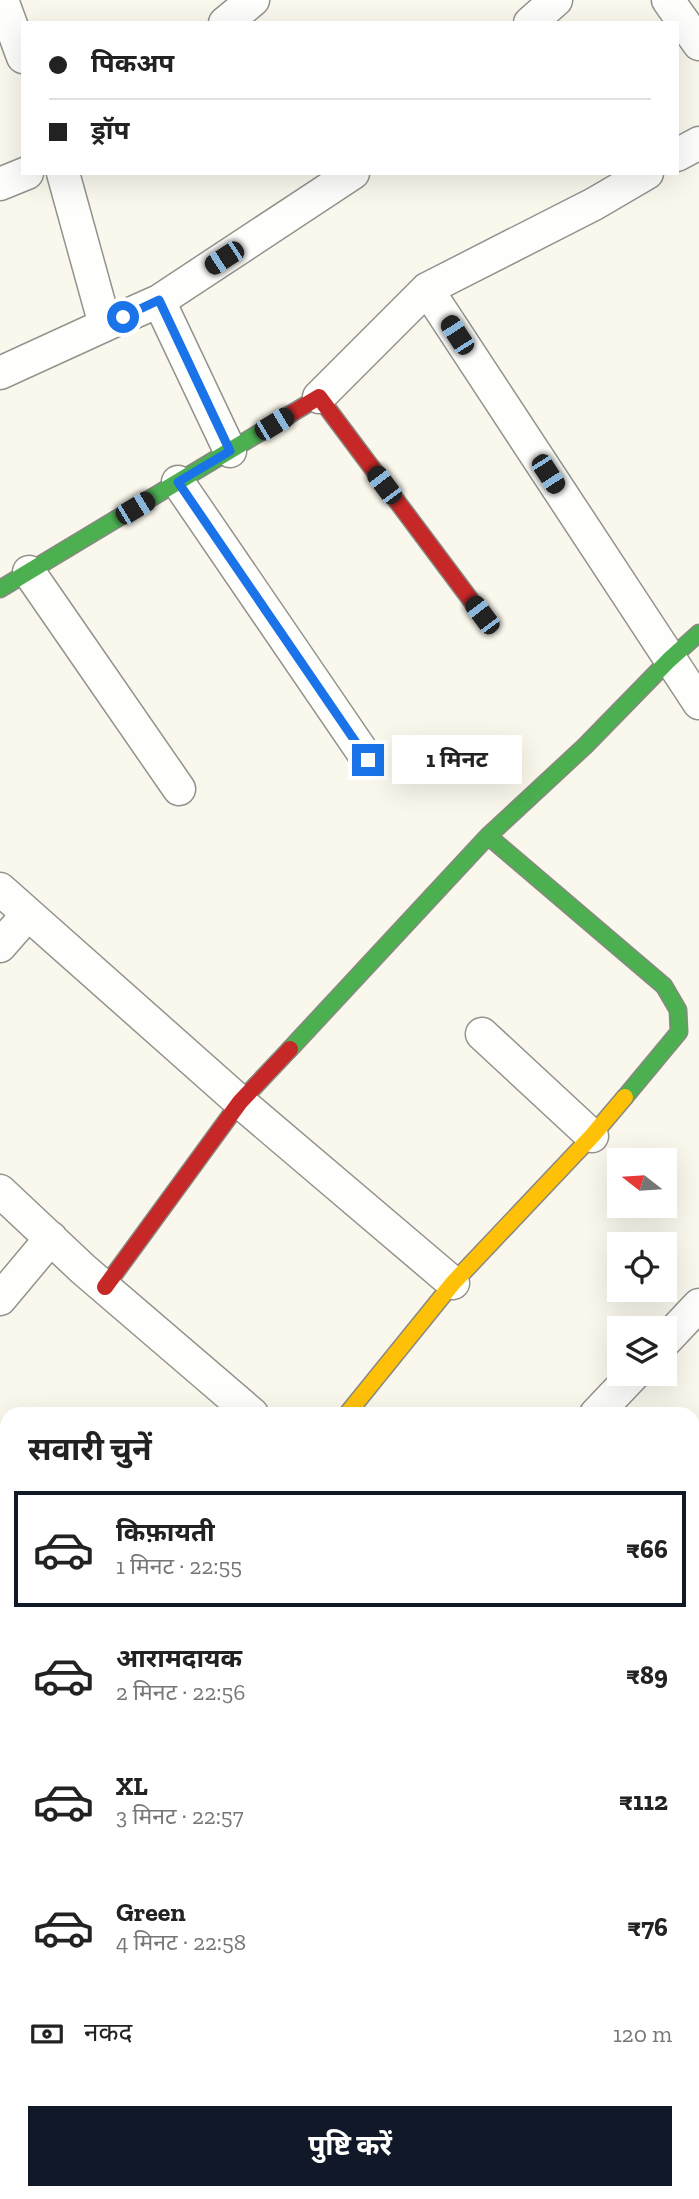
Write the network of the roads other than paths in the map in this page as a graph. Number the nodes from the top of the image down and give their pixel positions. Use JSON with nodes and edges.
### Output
{"nodes":[{"id":1,"x":2,"y":0,"type":"edge"},
{"id":2,"x":253,"y":0,"type":"edge"},
{"id":3,"x":556,"y":0,"type":"edge"},
{"id":4,"x":667,"y":0,"type":"edge"},
{"id":5,"x":227,"y":21,"type":"edge"},
{"id":6,"x":532,"y":21,"type":"edge"},
{"id":7,"x":699,"y":44,"type":"edge"},
{"id":8,"x":21,"y":52,"type":"edge"},
{"id":9,"x":699,"y":143,"type":"edge"},
{"id":10,"x":679,"y":154,"type":"edge"},
{"id":11,"x":22,"y":175,"type":"edge"},
{"id":12,"x":64,"y":175,"type":"edge"},
{"id":13,"x":350,"y":175,"type":"edge"},
{"id":14,"x":644,"y":175,"type":"edge"},
{"id":15,"x":0,"y":184,"type":"edge"},
{"id":16,"x":427,"y":289,"type":"junction"},
{"id":17,"x":159,"y":300,"type":"junction"},
{"id":18,"x":105,"y":325,"type":"junction"},
{"id":19,"x":0,"y":373,"type":"edge"},
{"id":20,"x":319,"y":397,"type":"junction"},
{"id":21,"x":230,"y":451,"type":"junction"},
{"id":22,"x":178,"y":482,"type":"junction"},
{"id":23,"x":29,"y":572,"type":"junction"},
{"id":24,"x":0,"y":589,"type":"edge"},
{"id":25,"x":482,"y":615,"type":"dead end"},
{"id":26,"x":699,"y":633,"type":"edge"},
{"id":27,"x":669,"y":660,"type":"junction"},
{"id":28,"x":699,"y":704,"type":"edge"},
{"id":29,"x":368,"y":760,"type":"dead end"},
{"id":30,"x":179,"y":789,"type":"dead end"},
{"id":31,"x":488,"y":836,"type":"junction"},
{"id":32,"x":0,"y":889,"type":"edge"},
{"id":33,"x":28,"y":914,"type":"junction"},
{"id":34,"x":0,"y":946,"type":"edge"},
{"id":35,"x":482,"y":1034,"type":"dead end"},
{"id":36,"x":240,"y":1102,"type":"junction"},
{"id":37,"x":592,"y":1136,"type":"junction"},
{"id":38,"x":0,"y":1191,"type":"edge"},
{"id":39,"x":51,"y":1238,"type":"junction"},
{"id":40,"x":453,"y":1283,"type":"junction"},
{"id":41,"x":105,"y":1287,"type":"junction"},
{"id":42,"x":0,"y":1299,"type":"edge"},
{"id":43,"x":699,"y":1305,"type":"edge"},
{"id":44,"x":677,"y":1328,"type":"edge"},
{"id":45,"x":623,"y":1386,"type":"edge"},
{"id":46,"x":243,"y":1407,"type":"edge"},
{"id":47,"x":353,"y":1407,"type":"edge"},
{"id":48,"x":603,"y":1407,"type":"edge"}],
"edges":[{"from":1,"to":8,"type":"street"},
{"from":2,"to":5,"type":"street"},
{"from":3,"to":6,"type":"street"},
{"from":4,"to":7,"type":"street"},
{"from":9,"to":10,"type":"street"},
{"from":11,"to":15,"type":"street"},
{"from":12,"to":18,"type":"street"},
{"from":13,"to":17,"type":"street"},
{"from":14,"to":16,"type":"street"},
{"from":16,"to":20,"type":"street"},
{"from":16,"to":27,"type":"street"},
{"from":17,"to":18,"type":"street"},
{"from":17,"to":21,"type":"street"},
{"from":18,"to":19,"type":"street"},
{"from":20,"to":21,"type":"street"},
{"from":20,"to":25,"type":"street"},
{"from":21,"to":22,"type":"street"},
{"from":22,"to":23,"type":"street"},
{"from":22,"to":29,"type":"street"},
{"from":23,"to":24,"type":"street"},
{"from":23,"to":30,"type":"street"},
{"from":26,"to":27,"type":"street"},
{"from":27,"to":28,"type":"street"},
{"from":27,"to":31,"type":"street"},
{"from":31,"to":36,"type":"street"},
{"from":31,"to":37,"type":"street"},
{"from":32,"to":33,"type":"street"},
{"from":33,"to":34,"type":"street"},
{"from":33,"to":36,"type":"street"},
{"from":35,"to":37,"type":"street"},
{"from":36,"to":40,"type":"street"},
{"from":36,"to":41,"type":"street"},
{"from":37,"to":40,"type":"street"},
{"from":38,"to":39,"type":"street"},
{"from":39,"to":41,"type":"street"},
{"from":39,"to":42,"type":"street"},
{"from":40,"to":47,"type":"street"},
{"from":41,"to":46,"type":"street"},
{"from":43,"to":44,"type":"street"},
{"from":45,"to":48,"type":"street"}]}
